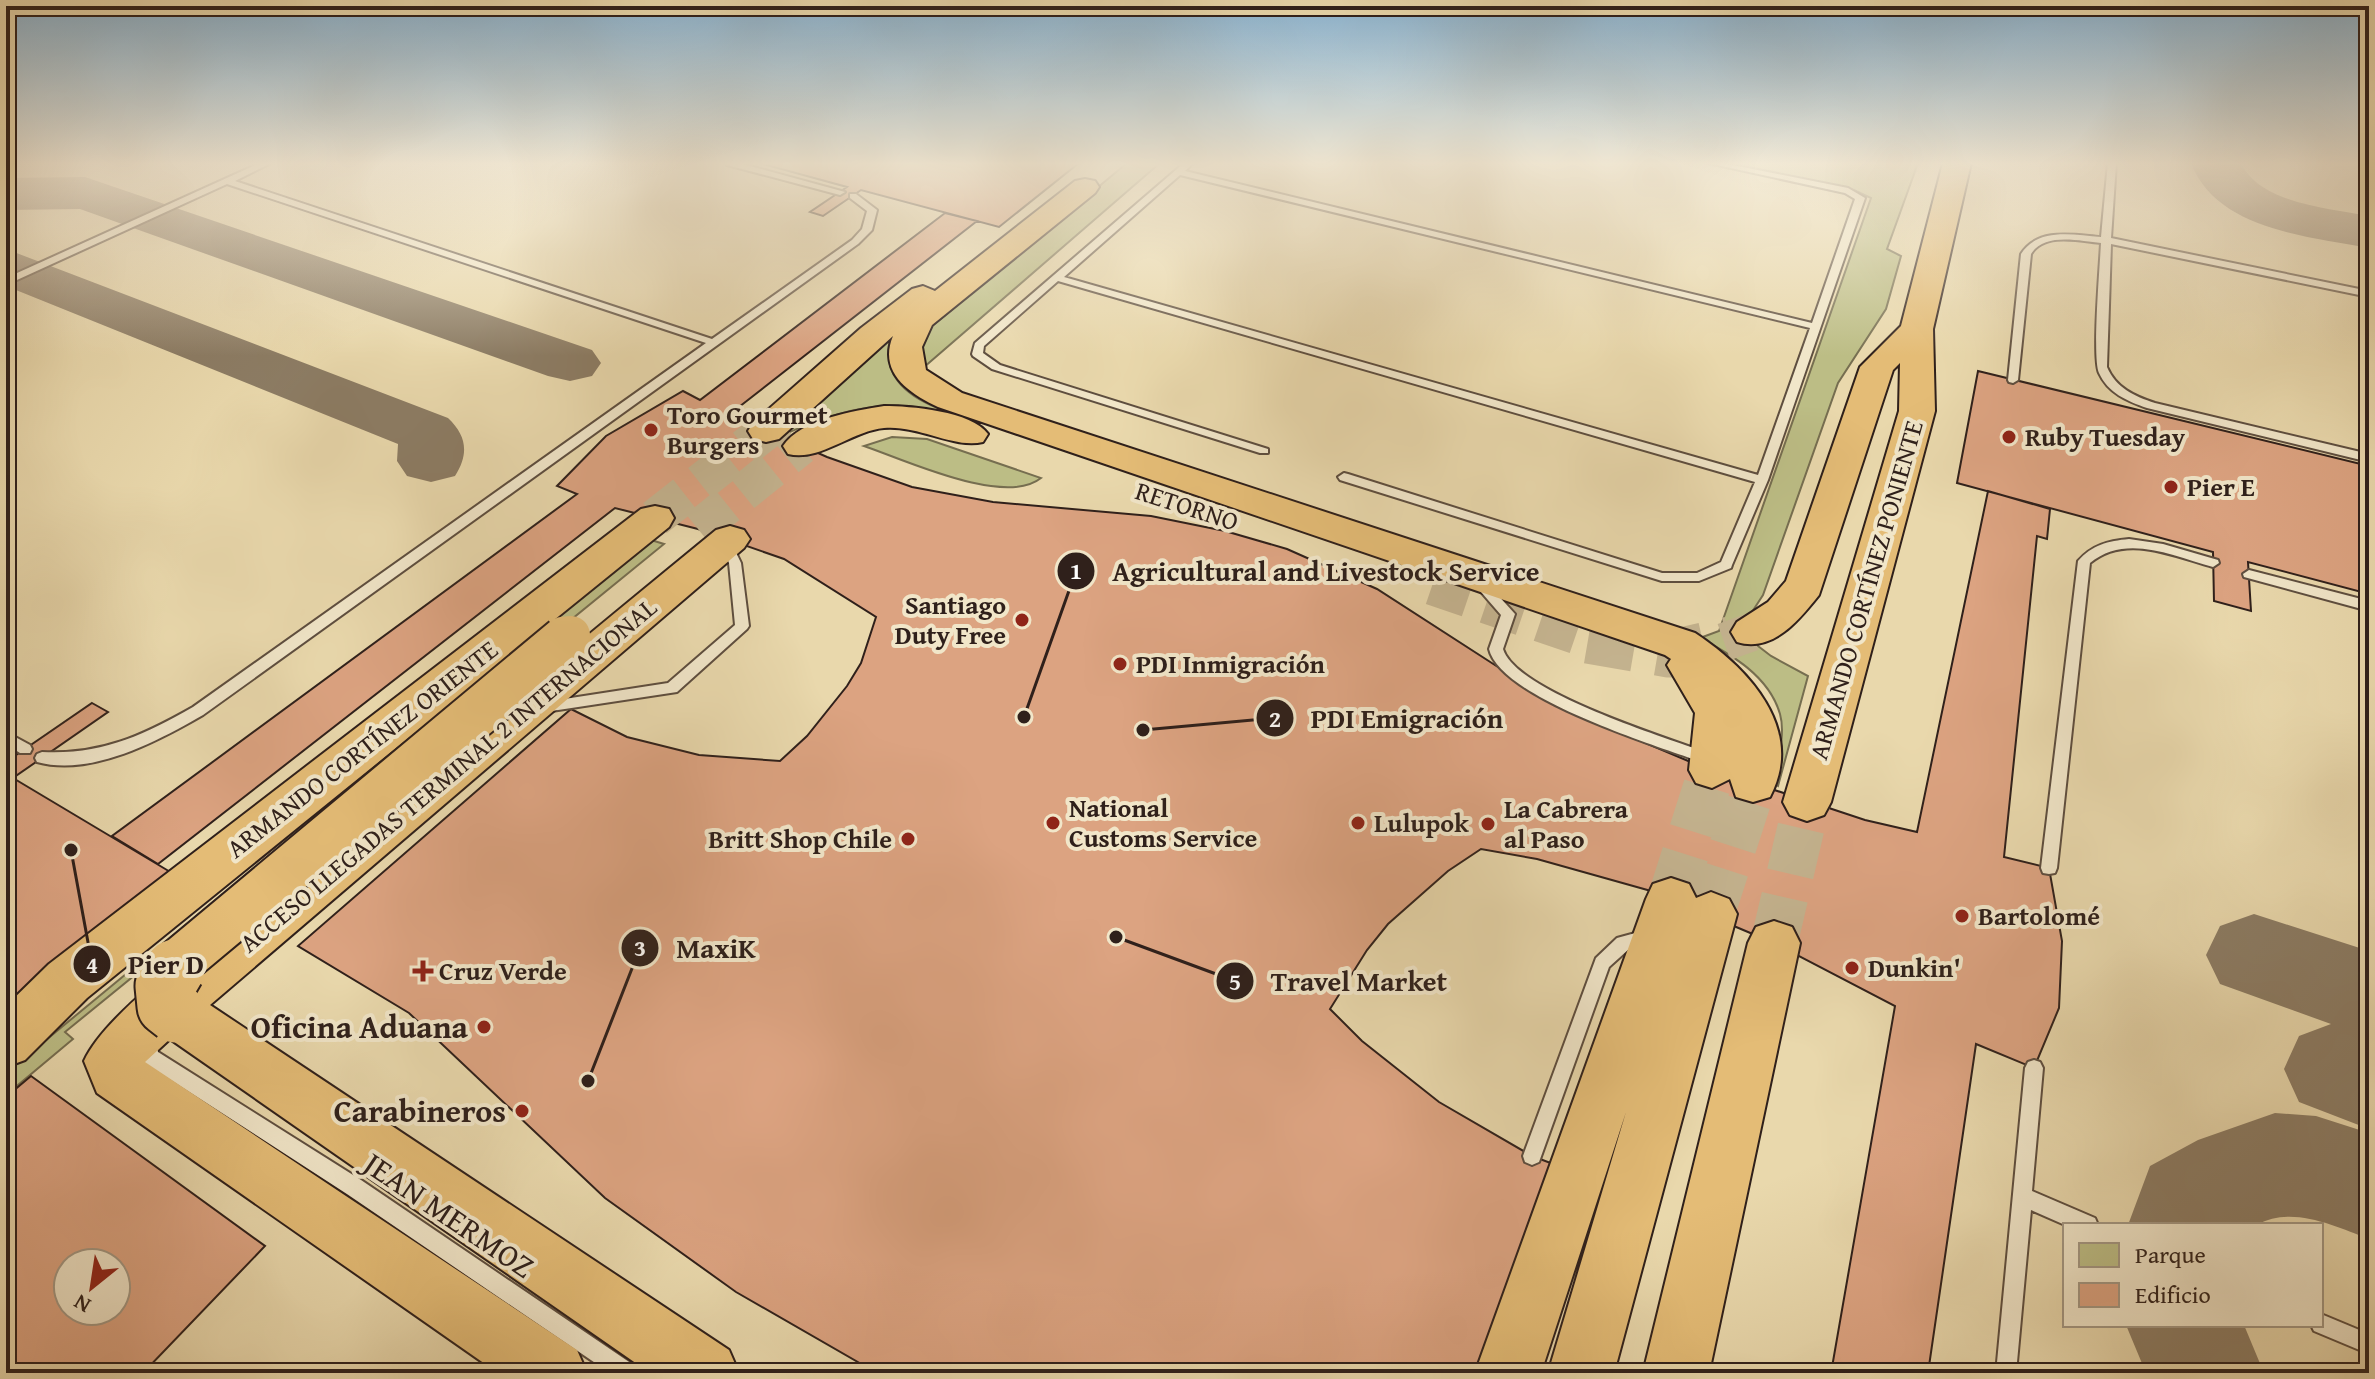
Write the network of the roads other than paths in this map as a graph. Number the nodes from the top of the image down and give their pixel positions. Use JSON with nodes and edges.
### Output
{"nodes":[{"id":1,"x":125,"y":227,"type":"edge"},
{"id":2,"x":366,"y":227,"type":"edge"},
{"id":3,"x":868,"y":227,"type":"edge"},
{"id":4,"x":1013,"y":227,"type":"edge"},
{"id":5,"x":1034,"y":227,"type":"edge"},
{"id":6,"x":1115,"y":227,"type":"edge"},
{"id":7,"x":1407,"y":227,"type":"edge"},
{"id":8,"x":1849,"y":227,"type":"edge"},
{"id":9,"x":1941,"y":227,"type":"edge"},
{"id":10,"x":2107,"y":227,"type":"edge"},
{"id":11,"x":2106,"y":240,"type":"junction"},
{"id":12,"x":1057,"y":278,"type":"junction"},
{"id":13,"x":6,"y":282,"type":"edge"},
{"id":14,"x":2369,"y":294,"type":"edge"},
{"id":15,"x":1813,"y":326,"type":"junction"},
{"id":16,"x":1917,"y":329,"type":"junction"},
{"id":17,"x":715,"y":343,"type":"junction"},
{"id":18,"x":2013,"y":380,"type":"dead end"},
{"id":19,"x":766,"y":431,"type":"tunnel mouth"},
{"id":20,"x":1264,"y":451,"type":"dead end"},
{"id":21,"x":814,"y":452,"type":"tunnel mouth"},
{"id":22,"x":2369,"y":458,"type":"edge"},
{"id":23,"x":1344,"y":477,"type":"dead end"},
{"id":24,"x":1762,"y":480,"type":"junction"},
{"id":25,"x":655,"y":518,"type":"tunnel mouth"},
{"id":26,"x":718,"y":537,"type":"junction"},
{"id":27,"x":2213,"y":563,"type":"dead end"},
{"id":28,"x":2249,"y":574,"type":"dead end"},
{"id":29,"x":1447,"y":578,"type":"junction"},
{"id":30,"x":2369,"y":606,"type":"edge"},
{"id":31,"x":1631,"y":626,"type":"junction"},
{"id":32,"x":1752,"y":632,"type":"tunnel mouth"},
{"id":33,"x":525,"y":711,"type":"junction"},
{"id":34,"x":6,"y":737,"type":"edge"},
{"id":35,"x":25,"y":749,"type":"dead end"},
{"id":36,"x":42,"y":758,"type":"dead end"},
{"id":37,"x":1713,"y":765,"type":"joint"},
{"id":38,"x":1753,"y":784,"type":"tunnel mouth"},
{"id":39,"x":1807,"y":802,"type":"tunnel mouth"},
{"id":40,"x":2049,"y":868,"type":"dead end"},
{"id":41,"x":1680,"y":916,"type":"junction"},
{"id":42,"x":1774,"y":943,"type":"tunnel mouth"},
{"id":43,"x":68,"y":981,"type":"junction"},
{"id":44,"x":158,"y":1015,"type":"junction"},
{"id":45,"x":6,"y":1022,"type":"edge"},
{"id":46,"x":6,"y":1042,"type":"edge"},
{"id":47,"x":2034,"y":1068,"type":"dead end"},
{"id":48,"x":1532,"y":1156,"type":"dead end"},
{"id":49,"x":2023,"y":1197,"type":"junction"},
{"id":50,"x":2083,"y":1223,"type":"edge"},
{"id":51,"x":2323,"y":1325,"type":"edge"},
{"id":52,"x":2369,"y":1344,"type":"edge"},
{"id":53,"x":554,"y":1373,"type":"edge"},
{"id":54,"x":628,"y":1373,"type":"edge"},
{"id":55,"x":706,"y":1373,"type":"edge"},
{"id":56,"x":1508,"y":1373,"type":"edge"},
{"id":57,"x":1581,"y":1373,"type":"edge"},
{"id":58,"x":1676,"y":1373,"type":"edge"},
{"id":59,"x":2006,"y":1373,"type":"edge"}],
"edges":[{"from":1,"to":13,"type":"lane"},
{"from":2,"to":17,"type":"lane"},
{"from":3,"to":17,"type":"lane"},
{"from":4,"to":19,"type":"highway"},
{"from":5,"to":29,"type":"highway"},
{"from":6,"to":12,"type":"lane"},
{"from":7,"to":15,"type":"lane"},
{"from":8,"to":15,"type":"lane"},
{"from":9,"to":16,"type":"highway","name":"ARMANDO CORTÍNEZ PONIENTE"},
{"from":10,"to":11,"type":"lane"},
{"from":11,"to":14,"type":"lane"},
{"from":11,"to":18,"type":"lane"},
{"from":11,"to":22,"type":"lane"},
{"from":12,"to":20,"type":"lane"},
{"from":12,"to":24,"type":"lane"},
{"from":15,"to":24,"type":"lane"},
{"from":16,"to":32,"type":"highway","name":"ARMANDO CORTÍNEZ PONIENTE"},
{"from":16,"to":39,"type":"highway","name":"ARMANDO CORTÍNEZ PONIENTE"},
{"from":17,"to":36,"type":"lane"},
{"from":21,"to":29,"type":"highway","name":"RETORNO"},
{"from":23,"to":24,"type":"lane"},
{"from":25,"to":43,"type":"highway","name":"ARMANDO CORTÍNEZ ORIENTE"},
{"from":26,"to":33,"type":"highway","name":"ACCESO LLEGADAS TERMINAL 2 INTERNACIONAL"},
{"from":26,"to":33,"type":"lane"},
{"from":26,"to":55,"type":"highway","bridge":true},
{"from":27,"to":40,"type":"lane"},
{"from":28,"to":30,"type":"lane"},
{"from":29,"to":31,"type":"highway"},
{"from":29,"to":37,"type":"lane"},
{"from":31,"to":37,"type":"highway"},
{"from":31,"to":38,"type":"highway"},
{"from":33,"to":44,"type":"highway","name":"ACCESO LLEGADAS TERMINAL 2 INTERNACIONAL"},
{"from":34,"to":35,"type":"lane"},
{"from":41,"to":48,"type":"lane"},
{"from":41,"to":56,"type":"highway"},
{"from":41,"to":57,"type":"highway"},
{"from":42,"to":58,"type":"highway"},
{"from":43,"to":45,"type":"lane"},
{"from":43,"to":46,"type":"highway","name":"ARMANDO CORTÍNEZ ORIENTE"},
{"from":44,"to":53,"type":"highway","name":"ACCESO LLEGADAS TERMINAL 2 INTERNACIONAL"},
{"from":44,"to":54,"type":"lane","name":"JEAN MERMOZ"},
{"from":47,"to":49,"type":"lane"},
{"from":49,"to":50,"type":"lane"},
{"from":49,"to":59,"type":"lane"},
{"from":51,"to":52,"type":"lane"}]}
